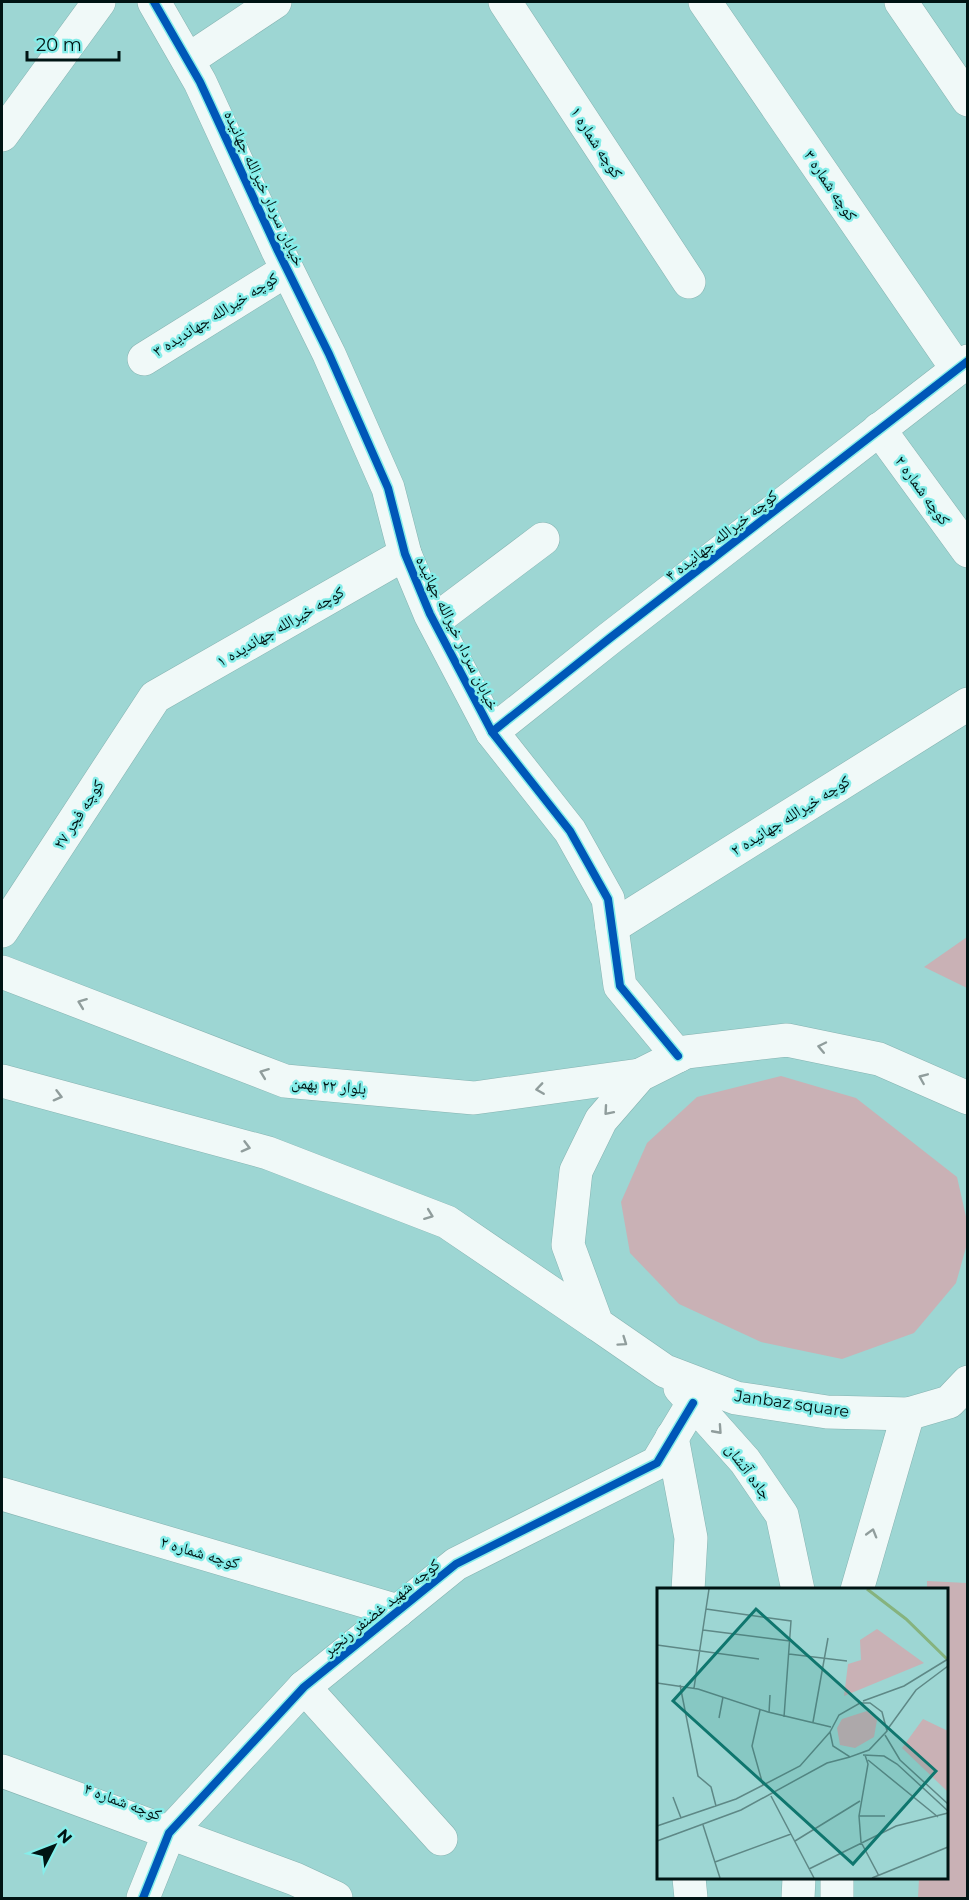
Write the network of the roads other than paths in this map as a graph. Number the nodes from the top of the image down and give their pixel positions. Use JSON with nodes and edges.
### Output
{"nodes":[{"id":1,"x":99,"y":2,"type":"edge"},
{"id":2,"x":154,"y":2,"type":"edge"},
{"id":3,"x":275,"y":2,"type":"edge"},
{"id":4,"x":506,"y":2,"type":"edge"},
{"id":5,"x":705,"y":2,"type":"edge"},
{"id":6,"x":901,"y":2,"type":"edge"},
{"id":7,"x":188,"y":60,"type":"junction"},
{"id":8,"x":968,"y":100,"type":"edge"},
{"id":9,"x":2,"y":135,"type":"edge"},
{"id":10,"x":287,"y":270,"type":"junction"},
{"id":11,"x":689,"y":282,"type":"dead end"},
{"id":12,"x":144,"y":359,"type":"dead end"},
{"id":13,"x":962,"y":365,"type":"edge"},
{"id":14,"x":879,"y":429,"type":"junction"},
{"id":15,"x":543,"y":539,"type":"dead end"},
{"id":16,"x":968,"y":551,"type":"edge"},
{"id":17,"x":405,"y":554,"type":"junction"},
{"id":18,"x":434,"y":621,"type":"junction"},
{"id":19,"x":155,"y":697,"type":"joint"},
{"id":20,"x":968,"y":704,"type":"edge"},
{"id":21,"x":492,"y":732,"type":"junction"},
{"id":22,"x":612,"y":927,"type":"junction"},
{"id":23,"x":2,"y":931,"type":"edge"},
{"id":24,"x":2,"y":972,"type":"edge"},
{"id":25,"x":678,"y":1056,"type":"junction"},
{"id":26,"x":640,"y":1075,"type":"junction"},
{"id":27,"x":2,"y":1081,"type":"edge"},
{"id":28,"x":967,"y":1097,"type":"edge"},
{"id":29,"x":597,"y":1324,"type":"junction"},
{"id":30,"x":665,"y":1371,"type":"junction"},
{"id":31,"x":961,"y":1395,"type":"edge"},
{"id":32,"x":693,"y":1403,"type":"junction"},
{"id":33,"x":908,"y":1414,"type":"junction"},
{"id":34,"x":672,"y":1437,"type":"junction"},
{"id":35,"x":2,"y":1494,"type":"edge"},
{"id":36,"x":688,"y":1588,"type":"edge"},
{"id":37,"x":798,"y":1588,"type":"edge"},
{"id":38,"x":858,"y":1588,"type":"edge"},
{"id":39,"x":399,"y":1611,"type":"junction"},
{"id":40,"x":304,"y":1687,"type":"junction"},
{"id":41,"x":2,"y":1771,"type":"edge"},
{"id":42,"x":169,"y":1833,"type":"junction"},
{"id":43,"x":441,"y":1839,"type":"dead end"},
{"id":44,"x":689,"y":1879,"type":"edge"},
{"id":45,"x":799,"y":1879,"type":"edge"},
{"id":46,"x":837,"y":1879,"type":"edge"},
{"id":47,"x":143,"y":1899,"type":"edge"},
{"id":48,"x":336,"y":1899,"type":"edge"},
{"id":49,"x":691,"y":1899,"type":"edge"},
{"id":50,"x":798,"y":1899,"type":"edge"},
{"id":51,"x":837,"y":1899,"type":"edge"}],
"edges":[{"from":1,"to":9,"type":"street"},
{"from":2,"to":7,"type":"street","name":"خیابان سردار خیرالله جهانیده"},
{"from":3,"to":7,"type":"street"},
{"from":4,"to":11,"type":"street","name":"کوچه شماره ۱"},
{"from":5,"to":13,"type":"street","name":"کوچه شماره ۳"},
{"from":6,"to":8,"type":"street"},
{"from":7,"to":10,"type":"street","name":"خیابان سردار خیرالله جهانیده"},
{"from":10,"to":12,"type":"street","name":"کوچه خیرالله جهاندیده ۳"},
{"from":10,"to":17,"type":"street","name":"خیابان سردار خیرالله جهانیده"},
{"from":13,"to":14,"type":"street","name":"کوچه خیرالله جهانیده ۴"},
{"from":14,"to":16,"type":"street","name":"کوچه شماره ۲"},
{"from":14,"to":21,"type":"street","name":"کوچه خیرالله جهانیده ۴"},
{"from":15,"to":18,"type":"street"},
{"from":17,"to":18,"type":"street","name":"خیابان سردار خیرالله جهانیده"},
{"from":17,"to":19,"type":"street","name":"کوچه خیرالله جهاندیده ۱"},
{"from":18,"to":21,"type":"street","name":"خیابان سردار خیرالله جهانیده"},
{"from":19,"to":23,"type":"street","name":"کوچه فجر ۲۷"},
{"from":20,"to":22,"type":"street","name":"کوچه خیرالله جهانیده ۲"},
{"from":21,"to":22,"type":"street","name":"خیابان سردار خیرالله جهانیده"},
{"from":22,"to":25,"type":"street","name":"خیابان سردار خیرالله جهانیده"},
{"from":26,"to":24,"type":"street","name":"بلوار ۲۲ بهمن","one_way":true},
{"from":25,"to":26,"type":"street"},
{"from":28,"to":25,"type":"street","one_way":true},
{"from":26,"to":29,"type":"street","one_way":true},
{"from":27,"to":29,"type":"street","one_way":true},
{"from":29,"to":30,"type":"street","name":"Janbaz square","one_way":true},
{"from":30,"to":32,"type":"street","name":"جاده آتشان"},
{"from":30,"to":33,"type":"street","name":"Janbaz square"},
{"from":31,"to":33,"type":"street","name":"Janbaz square"},
{"from":32,"to":34,"type":"street","name":"کوچه شهید غضنفر رنجبر"},
{"from":32,"to":37,"type":"street","name":"جاده آتشان","one_way":true},
{"from":38,"to":33,"type":"street","one_way":true},
{"from":34,"to":36,"type":"street"},
{"from":34,"to":39,"type":"street","name":"کوچه شهید غضنفر رنجبر"},
{"from":35,"to":39,"type":"street","name":"کوچه شماره ۲"},
{"from":39,"to":40,"type":"street","name":"کوچه شهید غضنفر رنجبر"},
{"from":40,"to":42,"type":"street","name":"کوچه شهید غضنفر رنجبر"},
{"from":40,"to":43,"type":"street"},
{"from":41,"to":42,"type":"street","name":"کوچه شماره ۴"},
{"from":42,"to":47,"type":"street","name":"کوچه شهید غضنفر رنجبر"},
{"from":42,"to":48,"type":"street","name":"کوچه شماره ۴"},
{"from":44,"to":49,"type":"street"},
{"from":45,"to":50,"type":"street"},
{"from":46,"to":51,"type":"street"}]}
